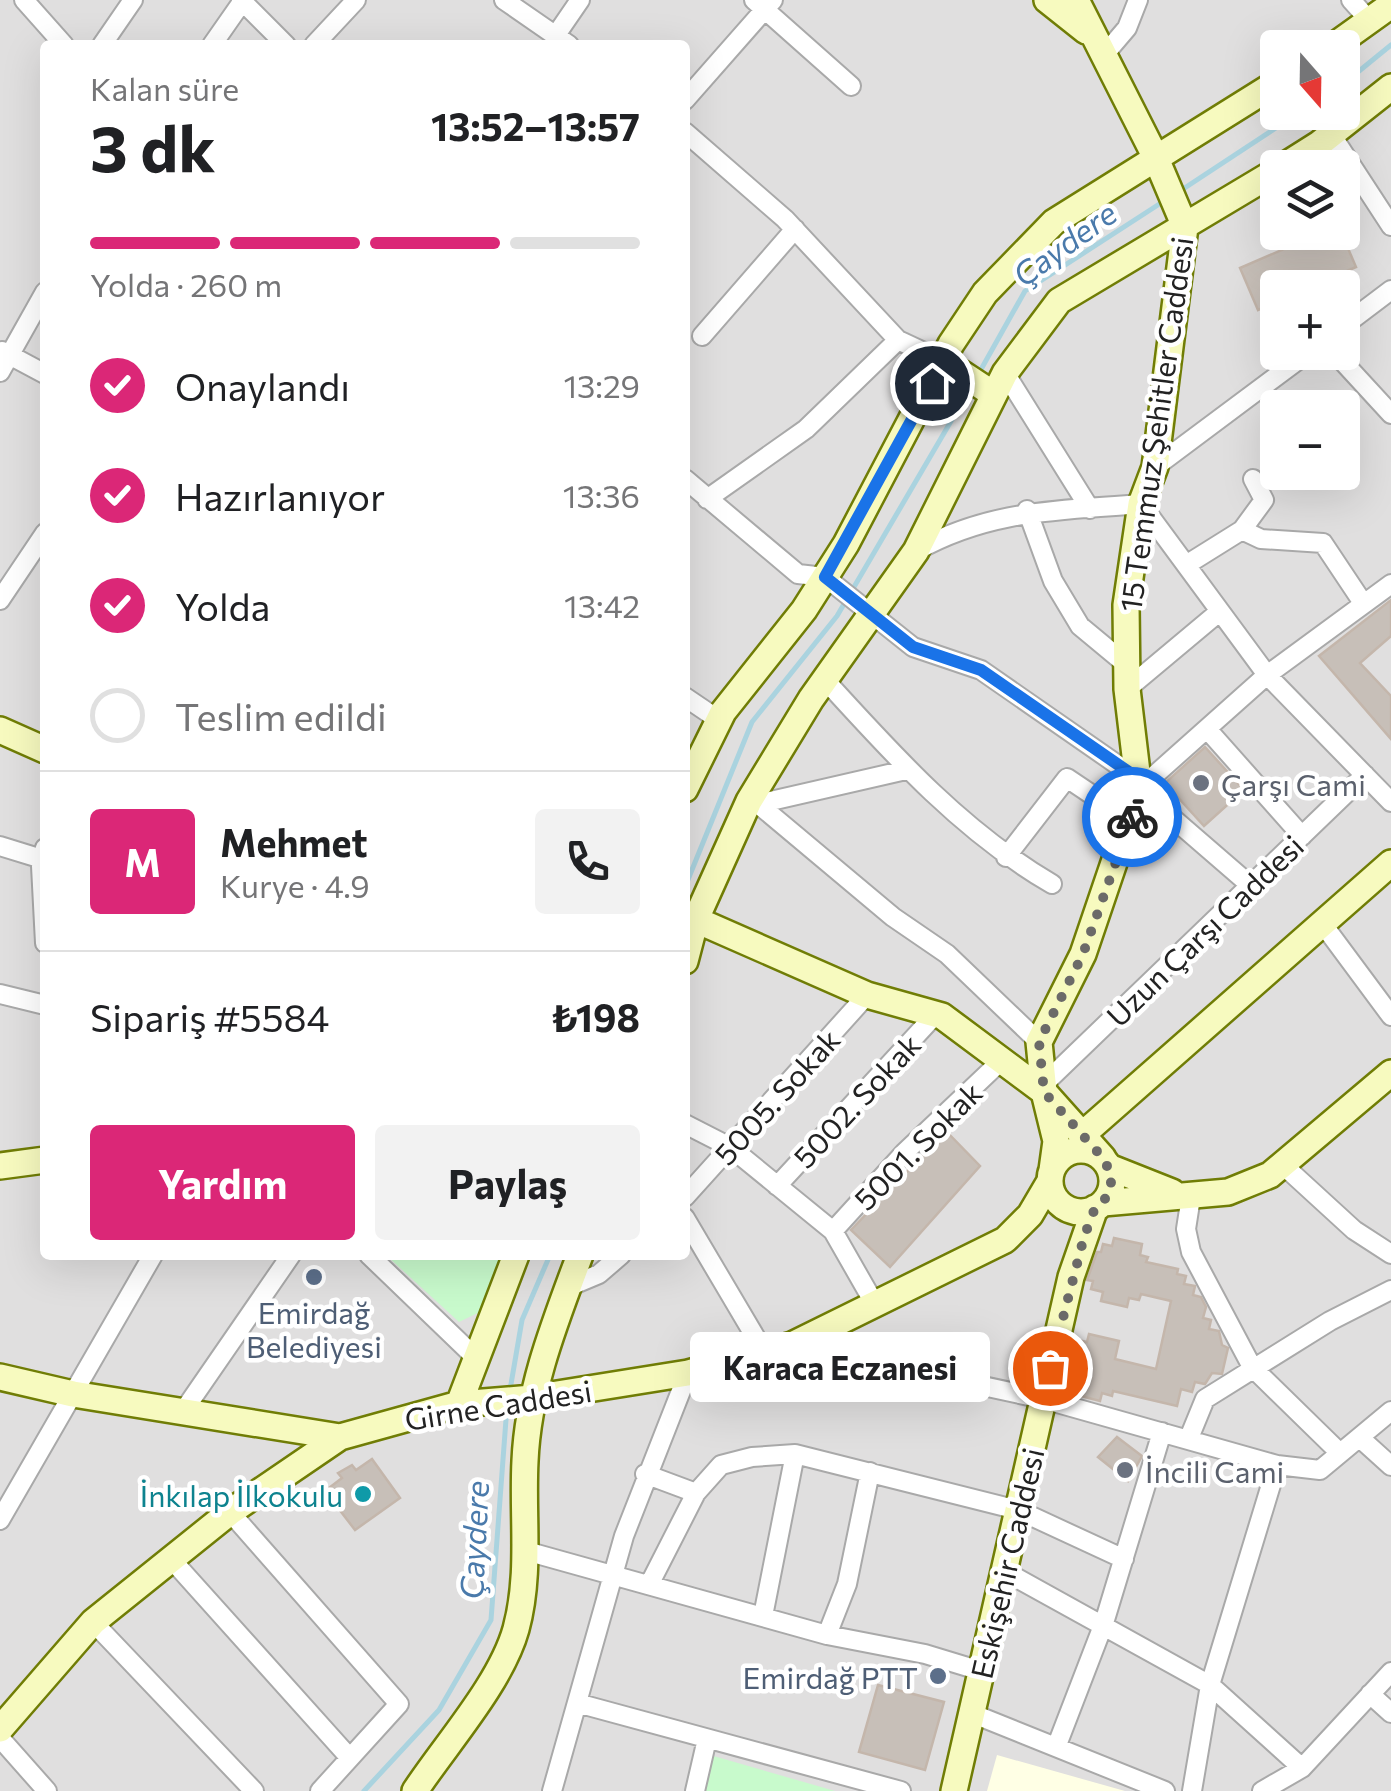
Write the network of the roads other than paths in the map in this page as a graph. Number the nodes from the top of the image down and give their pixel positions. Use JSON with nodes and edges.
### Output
{"nodes":[{"id":1,"x":24,"y":0,"type":"edge"},
{"id":2,"x":133,"y":0,"type":"edge"},
{"id":3,"x":356,"y":0,"type":"edge"},
{"id":4,"x":504,"y":0,"type":"edge"},
{"id":5,"x":580,"y":0,"type":"edge"},
{"id":6,"x":1047,"y":0,"type":"edge"},
{"id":7,"x":1076,"y":0,"type":"edge"},
{"id":8,"x":1138,"y":0,"type":"edge"},
{"id":9,"x":1351,"y":0,"type":"edge"},
{"id":10,"x":242,"y":1,"type":"edge"},
{"id":11,"x":764,"y":3,"type":"edge"},
{"id":12,"x":1391,"y":4,"type":"edge"},
{"id":13,"x":1368,"y":20,"type":"junction"},
{"id":14,"x":1355,"y":30,"type":"edge"},
{"id":15,"x":60,"y":40,"type":"edge"},
{"id":16,"x":105,"y":40,"type":"edge"},
{"id":17,"x":215,"y":40,"type":"edge"},
{"id":18,"x":281,"y":40,"type":"edge"},
{"id":19,"x":319,"y":40,"type":"edge"},
{"id":20,"x":563,"y":40,"type":"edge"},
{"id":21,"x":1099,"y":46,"type":"junction"},
{"id":22,"x":851,"y":86,"type":"dead end"},
{"id":23,"x":1391,"y":87,"type":"edge"},
{"id":24,"x":690,"y":94,"type":"edge"},
{"id":25,"x":1260,"y":94,"type":"edge"},
{"id":26,"x":1332,"y":134,"type":"junction"},
{"id":27,"x":690,"y":136,"type":"edge"},
{"id":28,"x":1308,"y":150,"type":"edge"},
{"id":29,"x":1159,"y":164,"type":"junction"},
{"id":30,"x":1260,"y":179,"type":"edge"},
{"id":31,"x":1182,"y":220,"type":"junction"},
{"id":32,"x":1391,"y":226,"type":"edge"},
{"id":33,"x":794,"y":229,"type":"junction"},
{"id":34,"x":40,"y":300,"type":"edge"},
{"id":35,"x":1388,"y":301,"type":"edge"},
{"id":36,"x":1360,"y":317,"type":"edge"},
{"id":37,"x":702,"y":336,"type":"dead end"},
{"id":38,"x":898,"y":340,"type":"junction"},
{"id":39,"x":5,"y":352,"type":"edge"},
{"id":40,"x":943,"y":361,"type":"junction"},
{"id":41,"x":1284,"y":370,"type":"edge"},
{"id":42,"x":1351,"y":370,"type":"edge"},
{"id":43,"x":40,"y":371,"type":"edge"},
{"id":44,"x":0,"y":372,"type":"edge"},
{"id":45,"x":999,"y":383,"type":"junction"},
{"id":46,"x":1391,"y":414,"type":"edge"},
{"id":47,"x":1155,"y":466,"type":"junction"},
{"id":48,"x":1253,"y":479,"type":"dead end"},
{"id":49,"x":690,"y":484,"type":"edge"},
{"id":50,"x":706,"y":499,"type":"junction"},
{"id":51,"x":1141,"y":504,"type":"junction"},
{"id":52,"x":1090,"y":509,"type":"junction"},
{"id":53,"x":1027,"y":510,"type":"junction"},
{"id":54,"x":1242,"y":530,"type":"junction"},
{"id":55,"x":40,"y":540,"type":"edge"},
{"id":56,"x":916,"y":551,"type":"junction"},
{"id":57,"x":1186,"y":566,"type":"junction"},
{"id":58,"x":825,"y":577,"type":"junction"},
{"id":59,"x":1391,"y":584,"type":"edge"},
{"id":60,"x":0,"y":600,"type":"edge"},
{"id":61,"x":1363,"y":603,"type":"junction"},
{"id":62,"x":1220,"y":612,"type":"junction"},
{"id":63,"x":874,"y":614,"type":"junction"},
{"id":64,"x":1267,"y":675,"type":"junction"},
{"id":65,"x":1127,"y":677,"type":"junction"},
{"id":66,"x":826,"y":681,"type":"junction"},
{"id":67,"x":690,"y":700,"type":"edge"},
{"id":68,"x":720,"y":720,"type":"junction"},
{"id":69,"x":1206,"y":728,"type":"junction"},
{"id":70,"x":2,"y":731,"type":"edge"},
{"id":71,"x":40,"y":748,"type":"edge"},
{"id":72,"x":906,"y":770,"type":"junction"},
{"id":73,"x":1365,"y":774,"type":"junction"},
{"id":74,"x":690,"y":780,"type":"edge"},
{"id":75,"x":1137,"y":783,"type":"junction"},
{"id":76,"x":1391,"y":802,"type":"edge"},
{"id":77,"x":753,"y":803,"type":"junction"},
{"id":78,"x":1131,"y":822,"type":"junction"},
{"id":79,"x":1302,"y":836,"type":"junction"},
{"id":80,"x":0,"y":846,"type":"edge"},
{"id":81,"x":40,"y":853,"type":"edge"},
{"id":82,"x":1006,"y":857,"type":"junction"},
{"id":83,"x":1391,"y":863,"type":"edge"},
{"id":84,"x":1052,"y":884,"type":"dead end"},
{"id":85,"x":1250,"y":885,"type":"junction"},
{"id":86,"x":690,"y":917,"type":"edge"},
{"id":87,"x":1322,"y":923,"type":"junction"},
{"id":88,"x":0,"y":994,"type":"edge"},
{"id":89,"x":867,"y":995,"type":"junction"},
{"id":90,"x":40,"y":1004,"type":"edge"},
{"id":91,"x":936,"y":1014,"type":"junction"},
{"id":92,"x":1391,"y":1016,"type":"edge"},
{"id":93,"x":1039,"y":1042,"type":"junction"},
{"id":94,"x":1002,"y":1060,"type":"junction"},
{"id":95,"x":1391,"y":1073,"type":"edge"},
{"id":96,"x":1044,"y":1088,"type":"junction"},
{"id":97,"x":690,"y":1127,"type":"edge"},
{"id":98,"x":1082,"y":1135,"type":"junction"},
{"id":99,"x":730,"y":1147,"type":"junction"},
{"id":100,"x":40,"y":1161,"type":"edge"},
{"id":101,"x":1106,"y":1163,"type":"junction"},
{"id":102,"x":1282,"y":1165,"type":"junction"},
{"id":103,"x":0,"y":1166,"type":"edge"},
{"id":104,"x":1053,"y":1185,"type":"junction"},
{"id":105,"x":777,"y":1186,"type":"junction"},
{"id":106,"x":690,"y":1191,"type":"edge"},
{"id":107,"x":1191,"y":1197,"type":"junction"},
{"id":108,"x":1099,"y":1206,"type":"junction"},
{"id":109,"x":690,"y":1227,"type":"edge"},
{"id":110,"x":833,"y":1231,"type":"junction"},
{"id":111,"x":1391,"y":1254,"type":"edge"},
{"id":112,"x":150,"y":1260,"type":"edge"},
{"id":113,"x":288,"y":1260,"type":"edge"},
{"id":114,"x":375,"y":1260,"type":"edge"},
{"id":115,"x":514,"y":1260,"type":"edge"},
{"id":116,"x":578,"y":1260,"type":"edge"},
{"id":117,"x":615,"y":1260,"type":"edge"},
{"id":118,"x":1071,"y":1276,"type":"junction"},
{"id":119,"x":568,"y":1287,"type":"junction"},
{"id":120,"x":1391,"y":1290,"type":"edge"},
{"id":121,"x":874,"y":1301,"type":"junction"},
{"id":122,"x":792,"y":1345,"type":"junction"},
{"id":123,"x":762,"y":1350,"type":"junction"},
{"id":124,"x":476,"y":1358,"type":"junction"},
{"id":125,"x":1252,"y":1367,"type":"junction"},
{"id":126,"x":688,"y":1373,"type":"junction"},
{"id":127,"x":0,"y":1378,"type":"edge"},
{"id":128,"x":73,"y":1394,"type":"junction"},
{"id":129,"x":532,"y":1398,"type":"junction"},
{"id":130,"x":1043,"y":1398,"type":"junction"},
{"id":131,"x":467,"y":1403,"type":"junction"},
{"id":132,"x":1391,"y":1411,"type":"edge"},
{"id":133,"x":182,"y":1413,"type":"junction"},
{"id":134,"x":1162,"y":1432,"type":"junction"},
{"id":135,"x":340,"y":1437,"type":"junction"},
{"id":136,"x":1189,"y":1438,"type":"junction"},
{"id":137,"x":1360,"y":1438,"type":"junction"},
{"id":138,"x":1340,"y":1453,"type":"junction"},
{"id":139,"x":795,"y":1454,"type":"junction"},
{"id":140,"x":1277,"y":1465,"type":"junction"},
{"id":141,"x":1391,"y":1466,"type":"edge"},
{"id":142,"x":870,"y":1472,"type":"junction"},
{"id":143,"x":645,"y":1474,"type":"junction"},
{"id":144,"x":696,"y":1492,"type":"junction"},
{"id":145,"x":1018,"y":1510,"type":"junction"},
{"id":146,"x":230,"y":1512,"type":"junction"},
{"id":147,"x":0,"y":1520,"type":"edge"},
{"id":148,"x":526,"y":1551,"type":"junction"},
{"id":149,"x":1124,"y":1559,"type":"junction"},
{"id":150,"x":172,"y":1560,"type":"junction"},
{"id":151,"x":1004,"y":1571,"type":"junction"},
{"id":152,"x":612,"y":1574,"type":"junction"},
{"id":153,"x":649,"y":1585,"type":"junction"},
{"id":154,"x":763,"y":1616,"type":"junction"},
{"id":155,"x":92,"y":1622,"type":"junction"},
{"id":156,"x":1104,"y":1623,"type":"junction"},
{"id":157,"x":827,"y":1635,"type":"junction"},
{"id":158,"x":981,"y":1671,"type":"junction"},
{"id":159,"x":1391,"y":1672,"type":"edge"},
{"id":160,"x":1210,"y":1684,"type":"junction"},
{"id":161,"x":1370,"y":1694,"type":"junction"},
{"id":162,"x":576,"y":1704,"type":"junction"},
{"id":163,"x":971,"y":1713,"type":"junction"},
{"id":164,"x":1391,"y":1713,"type":"edge"},
{"id":165,"x":0,"y":1729,"type":"edge"},
{"id":166,"x":0,"y":1738,"type":"edge"},
{"id":167,"x":707,"y":1739,"type":"junction"},
{"id":168,"x":1057,"y":1745,"type":"junction"},
{"id":169,"x":348,"y":1757,"type":"junction"},
{"id":170,"x":1302,"y":1768,"type":"junction"},
{"id":171,"x":1268,"y":1790,"type":"edge"},
{"id":172,"x":47,"y":1791,"type":"edge"},
{"id":173,"x":254,"y":1791,"type":"edge"},
{"id":174,"x":320,"y":1791,"type":"edge"},
{"id":175,"x":415,"y":1791,"type":"edge"},
{"id":176,"x":552,"y":1791,"type":"edge"},
{"id":177,"x":695,"y":1791,"type":"edge"},
{"id":178,"x":901,"y":1791,"type":"edge"},
{"id":179,"x":954,"y":1791,"type":"edge"},
{"id":180,"x":1165,"y":1791,"type":"edge"},
{"id":181,"x":1192,"y":1791,"type":"edge"}],
"edges":[{"from":1,"to":15,"type":"street"},
{"from":2,"to":16,"type":"street"},
{"from":3,"to":19,"type":"street"},
{"from":4,"to":20,"type":"street"},
{"from":5,"to":20,"type":"street"},
{"from":6,"to":21,"type":"main road"},
{"from":7,"to":21,"type":"main road","name":"15 Temmuz Şehitler Caddesi"},
{"from":8,"to":21,"type":"street"},
{"from":9,"to":13,"type":"street"},
{"from":10,"to":17,"type":"street"},
{"from":10,"to":18,"type":"street"},
{"from":11,"to":22,"type":"street"},
{"from":11,"to":24,"type":"street"},
{"from":12,"to":13,"type":"main road"},
{"from":13,"to":14,"type":"main road"},
{"from":21,"to":29,"type":"main road","name":"15 Temmuz Şehitler Caddesi"},
{"from":23,"to":26,"type":"main road"},
{"from":25,"to":29,"type":"main road"},
{"from":26,"to":28,"type":"main road"},
{"from":26,"to":32,"type":"street"},
{"from":27,"to":33,"type":"street"},
{"from":29,"to":31,"type":"main road","name":"15 Temmuz Şehitler Caddesi"},
{"from":29,"to":40,"type":"main road"},
{"from":30,"to":31,"type":"main road"},
{"from":31,"to":45,"type":"main road"},
{"from":31,"to":47,"type":"main road","name":"15 Temmuz Şehitler Caddesi"},
{"from":33,"to":37,"type":"street"},
{"from":33,"to":38,"type":"street"},
{"from":34,"to":39,"type":"street"},
{"from":35,"to":36,"type":"street"},
{"from":38,"to":40,"type":"street"},
{"from":38,"to":50,"type":"street"},
{"from":39,"to":43,"type":"street"},
{"from":39,"to":44,"type":"street"},
{"from":40,"to":45,"type":"main road"},
{"from":40,"to":58,"type":"main road"},
{"from":41,"to":47,"type":"street"},
{"from":42,"to":46,"type":"street"},
{"from":45,"to":52,"type":"street"},
{"from":45,"to":56,"type":"main road"},
{"from":47,"to":51,"type":"main road","name":"15 Temmuz Şehitler Caddesi"},
{"from":48,"to":54,"type":"street"},
{"from":49,"to":50,"type":"street"},
{"from":50,"to":58,"type":"street"},
{"from":51,"to":52,"type":"street"},
{"from":51,"to":57,"type":"street"},
{"from":51,"to":65,"type":"main road","name":"15 Temmuz Şehitler Caddesi"},
{"from":52,"to":53,"type":"street"},
{"from":53,"to":56,"type":"street"},
{"from":53,"to":65,"type":"street"},
{"from":54,"to":57,"type":"street"},
{"from":54,"to":61,"type":"street"},
{"from":55,"to":60,"type":"street"},
{"from":56,"to":63,"type":"main road"},
{"from":57,"to":62,"type":"street"},
{"from":58,"to":63,"type":"street"},
{"from":58,"to":68,"type":"main road"},
{"from":59,"to":61,"type":"street"},
{"from":61,"to":64,"type":"street"},
{"from":62,"to":64,"type":"street"},
{"from":62,"to":65,"type":"street"},
{"from":63,"to":66,"type":"main road"},
{"from":63,"to":75,"type":"street"},
{"from":64,"to":69,"type":"street"},
{"from":64,"to":73,"type":"street"},
{"from":65,"to":75,"type":"main road","name":"15 Temmuz Şehitler Caddesi"},
{"from":66,"to":72,"type":"street"},
{"from":66,"to":77,"type":"main road"},
{"from":67,"to":68,"type":"street"},
{"from":68,"to":74,"type":"main road"},
{"from":69,"to":75,"type":"street"},
{"from":69,"to":79,"type":"street"},
{"from":70,"to":71,"type":"main road"},
{"from":72,"to":77,"type":"street"},
{"from":72,"to":82,"type":"street"},
{"from":73,"to":76,"type":"street"},
{"from":73,"to":79,"type":"street","name":"Uzun Çarşı Caddesi"},
{"from":75,"to":78,"type":"main road","name":"15 Temmuz Şehitler Caddesi"},
{"from":75,"to":85,"type":"street"},
{"from":77,"to":86,"type":"main road"},
{"from":77,"to":93,"type":"street"},
{"from":78,"to":82,"type":"street"},
{"from":78,"to":93,"type":"main road","name":"15 Temmuz Şehitler Caddesi"},
{"from":79,"to":85,"type":"street","name":"Uzun Çarşı Caddesi"},
{"from":80,"to":81,"type":"street"},
{"from":82,"to":84,"type":"street"},
{"from":83,"to":87,"type":"main road"},
{"from":85,"to":96,"type":"street","name":"Uzun Çarşı Caddesi"},
{"from":86,"to":89,"type":"main road"},
{"from":87,"to":92,"type":"street"},
{"from":87,"to":98,"type":"main road"},
{"from":88,"to":90,"type":"street"},
{"from":89,"to":91,"type":"main road"},
{"from":89,"to":99,"type":"street","name":"5005. Sokak"},
{"from":91,"to":94,"type":"main road"},
{"from":91,"to":105,"type":"street","name":"5002. Sokak"},
{"from":93,"to":96,"type":"main road"},
{"from":94,"to":96,"type":"main road"},
{"from":94,"to":110,"type":"street","name":"5001. Sokak"},
{"from":95,"to":102,"type":"main road"},
{"from":96,"to":98,"type":"main road"},
{"from":96,"to":104,"type":"main road","name":"Eskişehir Caddesi"},
{"from":97,"to":99,"type":"street"},
{"from":98,"to":101,"type":"main road"},
{"from":99,"to":105,"type":"street"},
{"from":99,"to":106,"type":"street","name":"5005. Sokak"},
{"from":100,"to":103,"type":"main road"},
{"from":101,"to":104,"type":"main road"},
{"from":101,"to":107,"type":"main road"},
{"from":101,"to":108,"type":"main road"},
{"from":102,"to":107,"type":"main road"},
{"from":102,"to":111,"type":"street"},
{"from":104,"to":108,"type":"main road"},
{"from":104,"to":118,"type":"main road","name":"Eskişehir Caddesi"},
{"from":104,"to":121,"type":"main road","name":"Girne Caddesi"},
{"from":105,"to":110,"type":"street"},
{"from":107,"to":108,"type":"main road"},
{"from":107,"to":125,"type":"street"},
{"from":108,"to":118,"type":"main road","name":"Eskişehir Caddesi"},
{"from":109,"to":123,"type":"street"},
{"from":110,"to":121,"type":"street"},
{"from":112,"to":128,"type":"street"},
{"from":113,"to":133,"type":"street"},
{"from":114,"to":124,"type":"street"},
{"from":115,"to":124,"type":"main road"},
{"from":116,"to":119,"type":"main road"},
{"from":117,"to":119,"type":"street"},
{"from":118,"to":130,"type":"main road","name":"Eskişehir Caddesi"},
{"from":119,"to":129,"type":"main road"},
{"from":120,"to":125,"type":"street"},
{"from":121,"to":122,"type":"main road","name":"Girne Caddesi"},
{"from":122,"to":123,"type":"main road","name":"Girne Caddesi"},
{"from":122,"to":130,"type":"street"},
{"from":123,"to":126,"type":"main road","name":"Girne Caddesi"},
{"from":124,"to":131,"type":"main road"},
{"from":125,"to":136,"type":"street"},
{"from":125,"to":138,"type":"street"},
{"from":126,"to":129,"type":"main road","name":"Girne Caddesi"},
{"from":126,"to":143,"type":"street"},
{"from":127,"to":128,"type":"main road"},
{"from":128,"to":133,"type":"main road"},
{"from":128,"to":147,"type":"street"},
{"from":129,"to":131,"type":"main road","name":"Girne Caddesi"},
{"from":129,"to":148,"type":"main road"},
{"from":130,"to":134,"type":"street"},
{"from":130,"to":145,"type":"main road","name":"Eskişehir Caddesi"},
{"from":131,"to":135,"type":"main road","name":"Girne Caddesi"},
{"from":132,"to":137,"type":"street"},
{"from":133,"to":135,"type":"main road"},
{"from":134,"to":136,"type":"street"},
{"from":134,"to":149,"type":"street"},
{"from":135,"to":146,"type":"main road","name":"Girne Caddesi"},
{"from":136,"to":140,"type":"street"},
{"from":137,"to":138,"type":"street"},
{"from":137,"to":141,"type":"street"},
{"from":138,"to":140,"type":"street"},
{"from":139,"to":142,"type":"street"},
{"from":139,"to":144,"type":"street"},
{"from":139,"to":154,"type":"street"},
{"from":140,"to":160,"type":"street"},
{"from":142,"to":145,"type":"street"},
{"from":142,"to":157,"type":"street"},
{"from":143,"to":144,"type":"street"},
{"from":143,"to":152,"type":"street"},
{"from":144,"to":153,"type":"street"},
{"from":145,"to":149,"type":"street"},
{"from":145,"to":151,"type":"main road","name":"Eskişehir Caddesi"},
{"from":146,"to":150,"type":"main road","name":"Girne Caddesi"},
{"from":146,"to":169,"type":"street"},
{"from":148,"to":152,"type":"street"},
{"from":148,"to":175,"type":"main road"},
{"from":149,"to":156,"type":"street"},
{"from":150,"to":155,"type":"main road","name":"Girne Caddesi"},
{"from":150,"to":169,"type":"street"},
{"from":151,"to":156,"type":"street"},
{"from":151,"to":158,"type":"main road","name":"Eskişehir Caddesi"},
{"from":152,"to":153,"type":"street"},
{"from":152,"to":162,"type":"street"},
{"from":153,"to":154,"type":"street"},
{"from":154,"to":157,"type":"street"},
{"from":155,"to":165,"type":"main road","name":"Girne Caddesi"},
{"from":155,"to":173,"type":"street"},
{"from":156,"to":160,"type":"street"},
{"from":156,"to":168,"type":"street"},
{"from":157,"to":158,"type":"street"},
{"from":158,"to":163,"type":"main road","name":"Eskişehir Caddesi"},
{"from":159,"to":161,"type":"street"},
{"from":160,"to":170,"type":"street"},
{"from":160,"to":181,"type":"street"},
{"from":161,"to":164,"type":"street"},
{"from":161,"to":170,"type":"street"},
{"from":162,"to":167,"type":"street"},
{"from":162,"to":176,"type":"street"},
{"from":163,"to":168,"type":"street"},
{"from":163,"to":179,"type":"main road","name":"Eskişehir Caddesi"},
{"from":166,"to":172,"type":"street"},
{"from":167,"to":177,"type":"street"},
{"from":167,"to":178,"type":"street"},
{"from":168,"to":180,"type":"street"},
{"from":169,"to":174,"type":"street"},
{"from":170,"to":171,"type":"street"}]}
